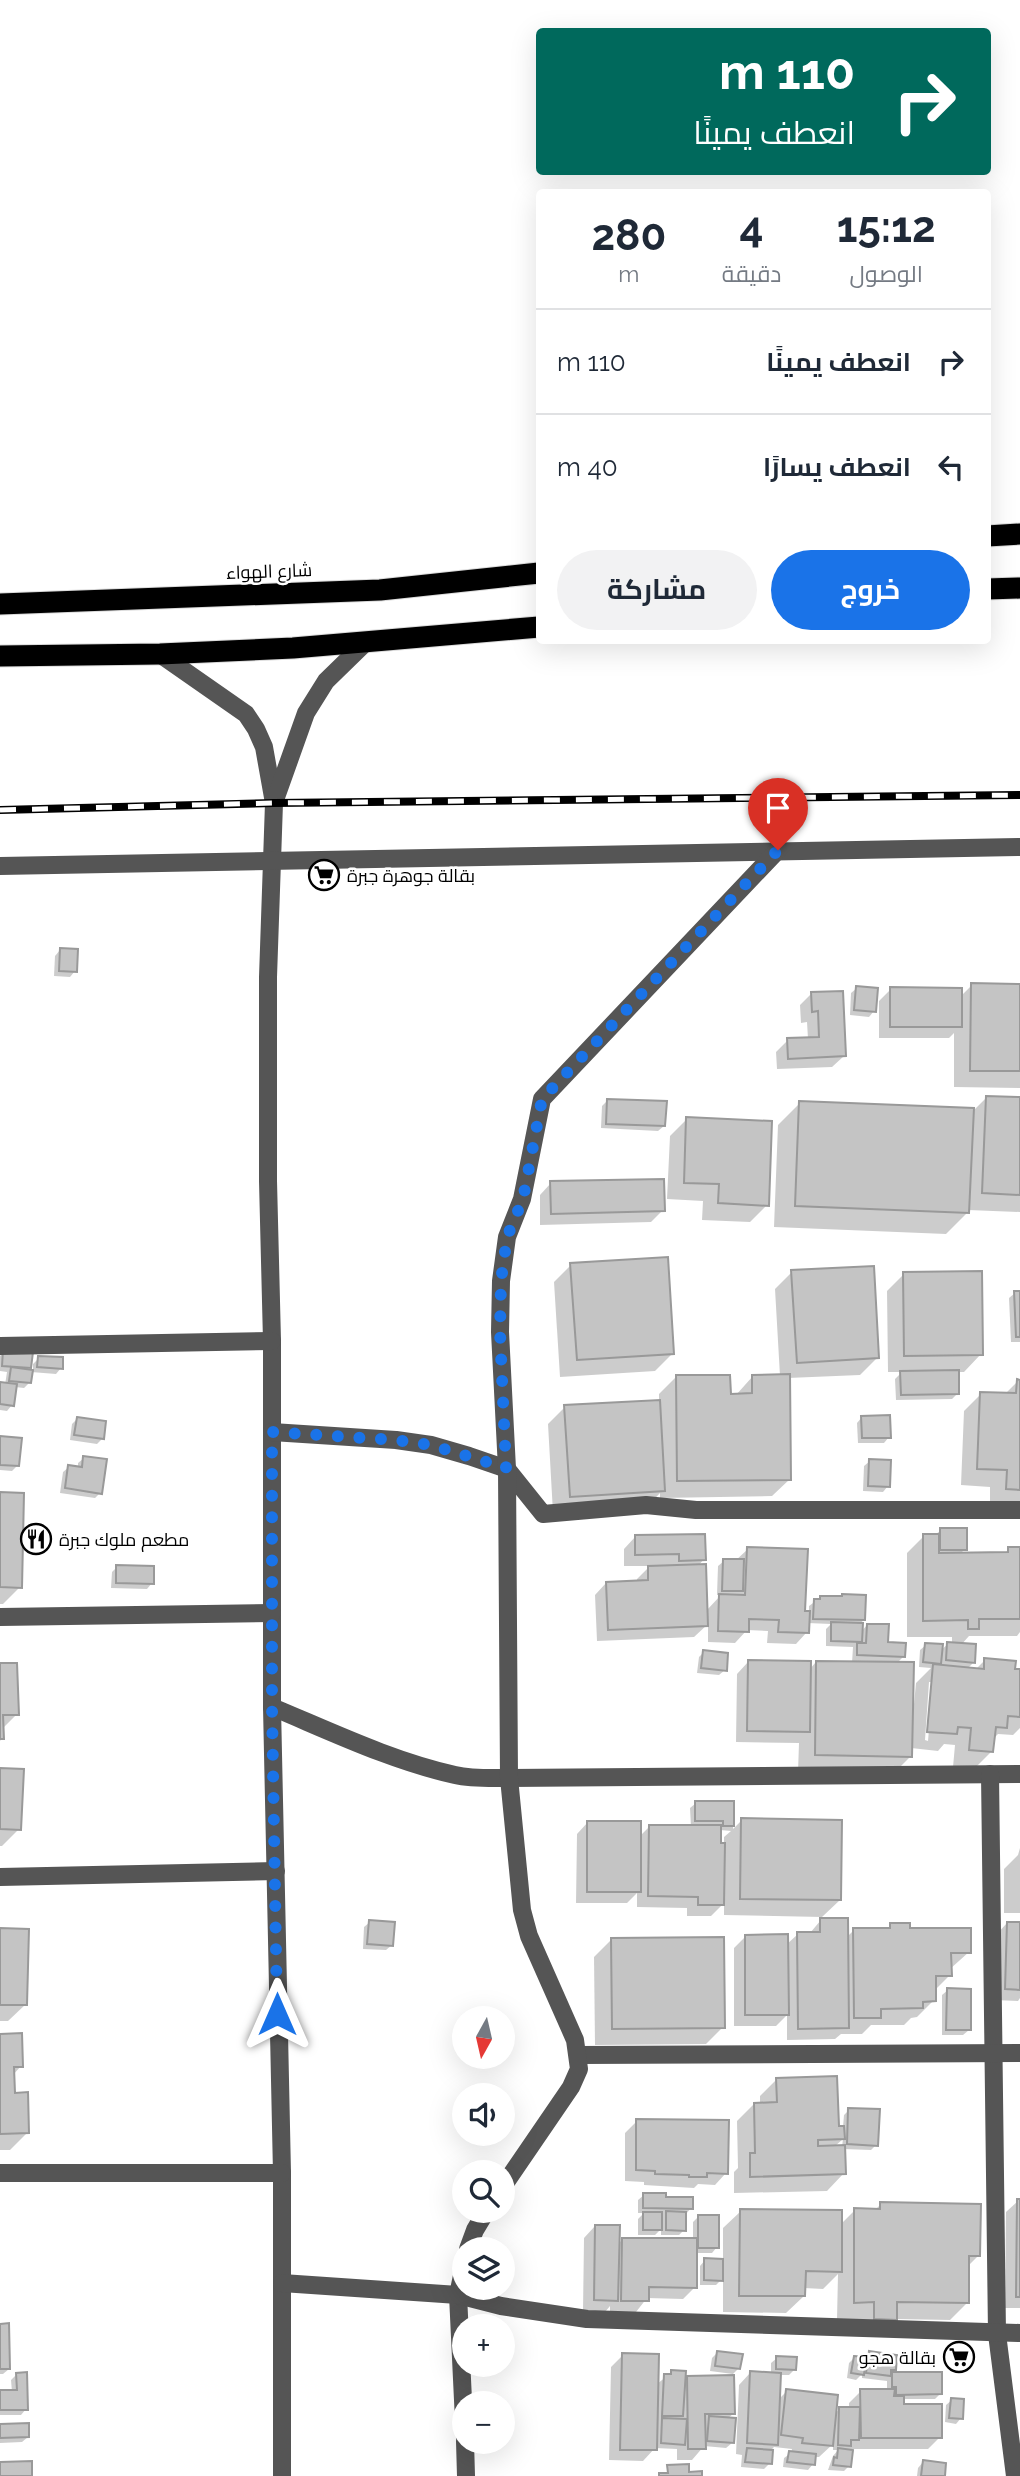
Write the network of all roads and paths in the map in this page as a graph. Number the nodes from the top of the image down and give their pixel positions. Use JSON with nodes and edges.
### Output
{"nodes":[{"id":1,"x":1020,"y":534,"type":"edge"},
{"id":2,"x":991,"y":536,"type":"edge"},
{"id":3,"x":536,"y":573,"type":"edge"},
{"id":4,"x":1020,"y":588,"type":"edge"},
{"id":5,"x":991,"y":589,"type":"edge"},
{"id":6,"x":0,"y":604,"type":"edge"},
{"id":7,"x":536,"y":628,"type":"edge"},
{"id":8,"x":365,"y":643,"type":"junction"},
{"id":9,"x":160,"y":654,"type":"junction"},
{"id":10,"x":0,"y":656,"type":"edge"},
{"id":11,"x":274,"y":803,"type":"junction"},
{"id":12,"x":1020,"y":847,"type":"edge"},
{"id":13,"x":778,"y":850,"type":"junction"},
{"id":14,"x":272,"y":860,"type":"junction"},
{"id":15,"x":0,"y":866,"type":"edge"},
{"id":16,"x":272,"y":1341,"type":"junction"},
{"id":17,"x":0,"y":1346,"type":"edge"},
{"id":18,"x":272,"y":1432,"type":"junction"},
{"id":19,"x":506,"y":1468,"type":"junction"},
{"id":20,"x":1020,"y":1510,"type":"edge"},
{"id":21,"x":272,"y":1613,"type":"junction"},
{"id":22,"x":0,"y":1617,"type":"edge"},
{"id":23,"x":272,"y":1707,"type":"junction"},
{"id":24,"x":990,"y":1774,"type":"junction"},
{"id":25,"x":1020,"y":1774,"type":"edge"},
{"id":26,"x":509,"y":1778,"type":"junction"},
{"id":27,"x":276,"y":1871,"type":"junction"},
{"id":28,"x":0,"y":1877,"type":"edge"},
{"id":29,"x":1020,"y":2053,"type":"edge"},
{"id":30,"x":992,"y":2054,"type":"junction"},
{"id":31,"x":578,"y":2055,"type":"junction"},
{"id":32,"x":515,"y":2169,"type":"edge"},
{"id":33,"x":0,"y":2173,"type":"edge"},
{"id":34,"x":282,"y":2173,"type":"junction"},
{"id":35,"x":282,"y":2283,"type":"junction"},
{"id":36,"x":452,"y":2295,"type":"edge"},
{"id":37,"x":458,"y":2300,"type":"edge"},
{"id":38,"x":478,"y":2300,"type":"edge"},
{"id":39,"x":1020,"y":2333,"type":"edge"},
{"id":40,"x":997,"y":2334,"type":"junction"},
{"id":41,"x":463,"y":2391,"type":"edge"},
{"id":42,"x":465,"y":2454,"type":"edge"},
{"id":43,"x":282,"y":2476,"type":"edge"},
{"id":44,"x":466,"y":2476,"type":"edge"},
{"id":45,"x":1015,"y":2476,"type":"edge"}],
"edges":[{"from":1,"to":2,"type":"highway"},
{"from":3,"to":6,"type":"highway","name":"شارع الهواء"},
{"from":4,"to":5,"type":"highway"},
{"from":7,"to":8,"type":"highway"},
{"from":8,"to":9,"type":"highway"},
{"from":8,"to":11,"type":"street"},
{"from":9,"to":10,"type":"highway"},
{"from":9,"to":11,"type":"street"},
{"from":11,"to":14,"type":"street"},
{"from":12,"to":13,"type":"street"},
{"from":13,"to":14,"type":"street"},
{"from":13,"to":19,"type":"street"},
{"from":14,"to":15,"type":"street"},
{"from":14,"to":16,"type":"street"},
{"from":16,"to":17,"type":"street"},
{"from":16,"to":18,"type":"street"},
{"from":18,"to":19,"type":"street"},
{"from":18,"to":21,"type":"street"},
{"from":19,"to":20,"type":"street"},
{"from":19,"to":26,"type":"street"},
{"from":21,"to":22,"type":"street"},
{"from":21,"to":23,"type":"street"},
{"from":23,"to":26,"type":"street"},
{"from":23,"to":27,"type":"street"},
{"from":24,"to":25,"type":"street"},
{"from":24,"to":26,"type":"street"},
{"from":24,"to":30,"type":"street"},
{"from":26,"to":31,"type":"street"},
{"from":27,"to":28,"type":"street"},
{"from":27,"to":34,"type":"street"},
{"from":29,"to":30,"type":"street"},
{"from":30,"to":31,"type":"street"},
{"from":30,"to":40,"type":"street"},
{"from":31,"to":32,"type":"street"},
{"from":33,"to":34,"type":"street"},
{"from":34,"to":35,"type":"street"},
{"from":35,"to":36,"type":"street"},
{"from":35,"to":43,"type":"street"},
{"from":37,"to":41,"type":"street"},
{"from":38,"to":40,"type":"street"},
{"from":39,"to":40,"type":"street"},
{"from":40,"to":45,"type":"street"},
{"from":42,"to":44,"type":"street"}]}
